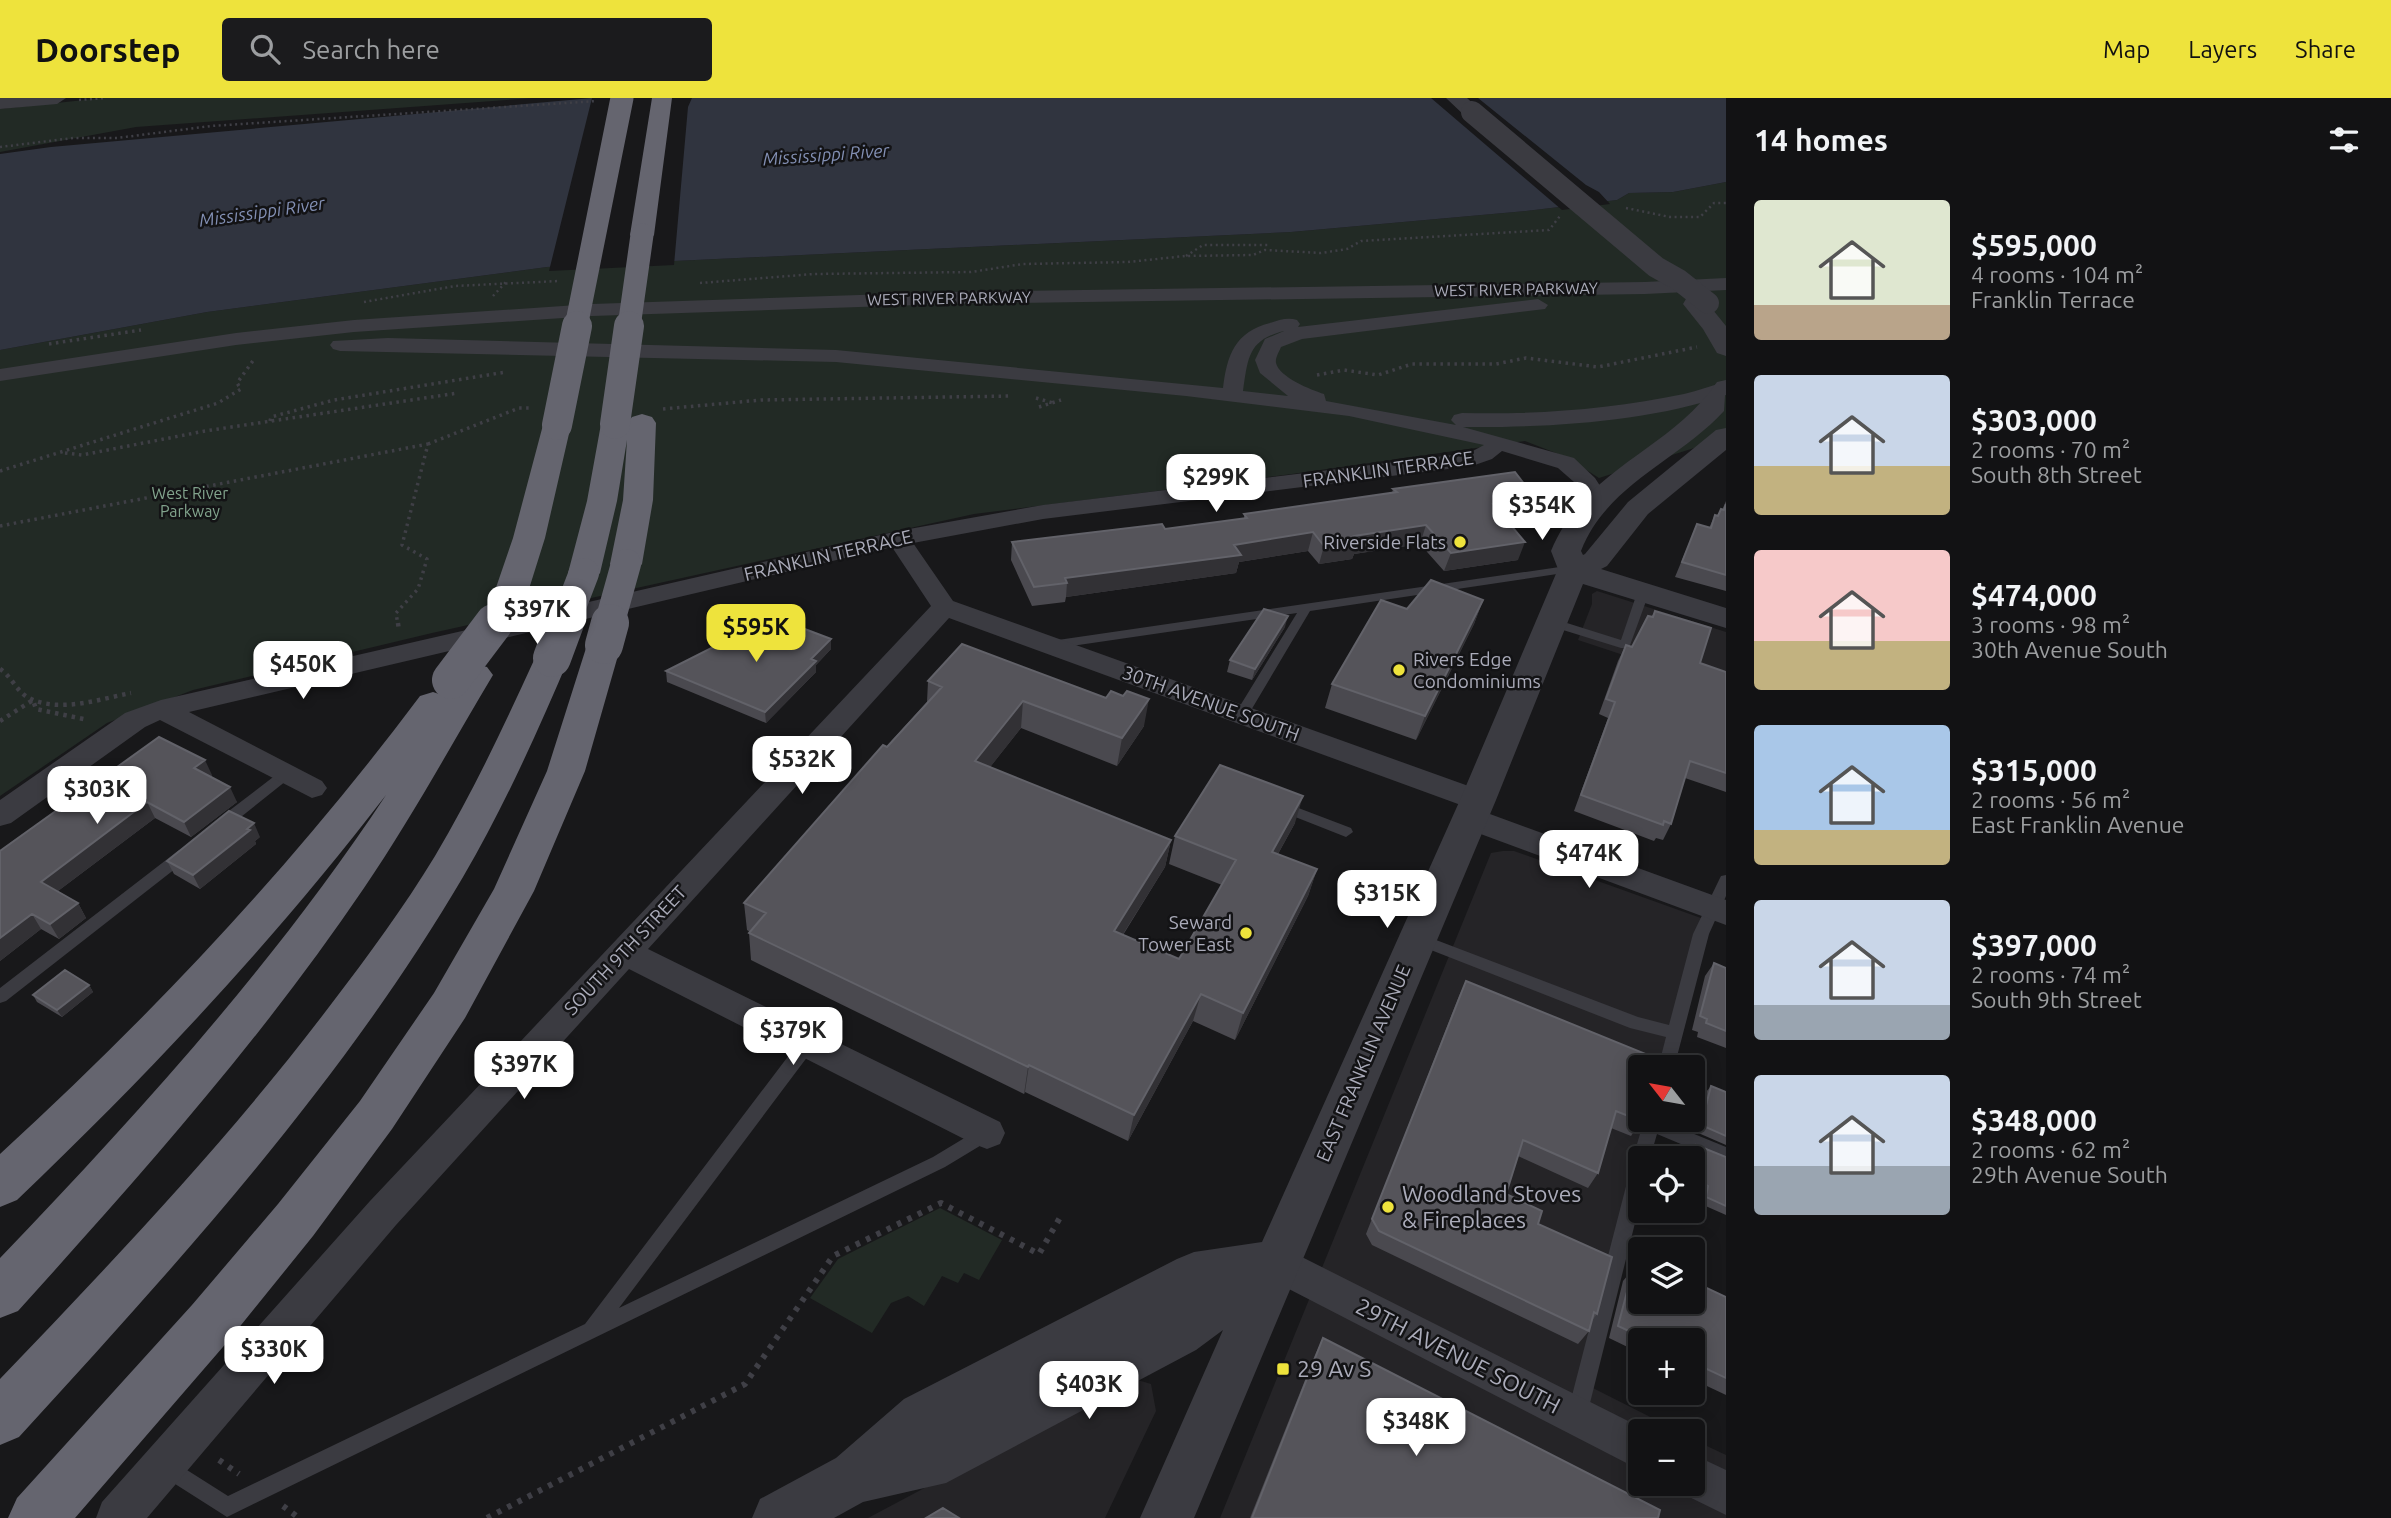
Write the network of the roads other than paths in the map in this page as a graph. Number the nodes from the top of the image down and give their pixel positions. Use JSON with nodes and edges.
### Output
{"nodes":[{"id":1,"x":57,"y":98,"type":"edge"},
{"id":2,"x":662,"y":98,"type":"edge"},
{"id":3,"x":1455,"y":98,"type":"edge"},
{"id":4,"x":609,"y":99,"type":"edge"},
{"id":5,"x":0,"y":103,"type":"edge"},
{"id":6,"x":678,"y":123,"type":"dead end"},
{"id":7,"x":650,"y":185,"type":"junction"},
{"id":8,"x":642,"y":234,"type":"junction"},
{"id":9,"x":1651,"y":277,"type":"junction"},
{"id":10,"x":1726,"y":284,"type":"edge"},
{"id":11,"x":1538,"y":288,"type":"junction"},
{"id":12,"x":1710,"y":309,"type":"edge"},
{"id":13,"x":389,"y":322,"type":"junction"},
{"id":14,"x":388,"y":344,"type":"junction"},
{"id":15,"x":174,"y":348,"type":"junction"},
{"id":16,"x":1726,"y":348,"type":"edge"},
{"id":17,"x":0,"y":375,"type":"edge"},
{"id":18,"x":1726,"y":388,"type":"edge"},
{"id":19,"x":1232,"y":396,"type":"junction"},
{"id":20,"x":641,"y":406,"type":"junction"},
{"id":21,"x":1349,"y":411,"type":"junction"},
{"id":22,"x":1398,"y":419,"type":"junction"},
{"id":23,"x":1497,"y":441,"type":"junction"},
{"id":24,"x":1722,"y":441,"type":"edge"},
{"id":25,"x":1594,"y":504,"type":"junction"},
{"id":26,"x":898,"y":538,"type":"junction"},
{"id":27,"x":1573,"y":569,"type":"junction"},
{"id":28,"x":1643,"y":593,"type":"junction"},
{"id":29,"x":944,"y":607,"type":"junction"},
{"id":30,"x":1306,"y":608,"type":"junction"},
{"id":31,"x":1726,"y":618,"type":"edge"},
{"id":32,"x":1551,"y":622,"type":"junction"},
{"id":33,"x":1050,"y":645,"type":"junction"},
{"id":34,"x":463,"y":678,"type":"junction"},
{"id":35,"x":161,"y":709,"type":"junction"},
{"id":36,"x":1242,"y":714,"type":"junction"},
{"id":37,"x":286,"y":774,"type":"junction"},
{"id":38,"x":312,"y":788,"type":"dead end"},
{"id":39,"x":1270,"y":802,"type":"edge"},
{"id":40,"x":1474,"y":809,"type":"junction"},
{"id":41,"x":0,"y":815,"type":"edge"},
{"id":42,"x":215,"y":829,"type":"edge"},
{"id":43,"x":1346,"y":832,"type":"dead end"},
{"id":44,"x":193,"y":846,"type":"edge"},
{"id":45,"x":1726,"y":880,"type":"edge"},
{"id":46,"x":1719,"y":911,"type":"edge"},
{"id":47,"x":1416,"y":939,"type":"junction"},
{"id":48,"x":624,"y":951,"type":"junction"},
{"id":49,"x":0,"y":997,"type":"edge"},
{"id":50,"x":1675,"y":1033,"type":"junction"},
{"id":51,"x":808,"y":1044,"type":"junction"},
{"id":52,"x":1669,"y":1055,"type":"edge"},
{"id":53,"x":1674,"y":1132,"type":"edge"},
{"id":54,"x":987,"y":1133,"type":"joint"},
{"id":55,"x":1726,"y":1155,"type":"edge"},
{"id":56,"x":0,"y":1185,"type":"edge"},
{"id":57,"x":1628,"y":1215,"type":"edge"},
{"id":58,"x":1276,"y":1262,"type":"junction"},
{"id":59,"x":0,"y":1294,"type":"edge"},
{"id":60,"x":589,"y":1331,"type":"junction"},
{"id":61,"x":1577,"y":1417,"type":"junction"},
{"id":62,"x":0,"y":1419,"type":"edge"},
{"id":63,"x":1628,"y":1443,"type":"edge"},
{"id":64,"x":164,"y":1465,"type":"junction"},
{"id":65,"x":37,"y":1518,"type":"edge"},
{"id":66,"x":118,"y":1518,"type":"edge"},
{"id":67,"x":779,"y":1518,"type":"edge"},
{"id":68,"x":1167,"y":1518,"type":"edge"}],
"edges":[{"from":1,"to":5,"type":"street"},
{"from":2,"to":7,"type":"highway"},
{"from":3,"to":9,"type":"street","bridge":true},
{"from":4,"to":34,"type":"highway","bridge":true},
{"from":6,"to":7,"type":"highway"},
{"from":7,"to":8,"type":"highway"},
{"from":8,"to":20,"type":"highway","bridge":true},
{"from":8,"to":20,"type":"highway","bridge":true},
{"from":9,"to":10,"type":"street","name":"WEST RIVER PARKWAY"},
{"from":9,"to":11,"type":"street","name":"WEST RIVER PARKWAY"},
{"from":9,"to":12,"type":"street","bridge":true},
{"from":9,"to":21,"type":"street"},
{"from":11,"to":13,"type":"street","name":"WEST RIVER PARKWAY"},
{"from":11,"to":19,"type":"street"},
{"from":12,"to":16,"type":"street"},
{"from":13,"to":14,"type":"street"},
{"from":13,"to":15,"type":"street","name":"WEST RIVER PARKWAY"},
{"from":14,"to":15,"type":"street","name":"WEST RIVER PARKWAY"},
{"from":14,"to":19,"type":"street","name":"WEST RIVER PARKWAY"},
{"from":15,"to":17,"type":"street","name":"WEST RIVER PARKWAY"},
{"from":18,"to":22,"type":"street","name":"WEST RIVER PARKWAY"},
{"from":18,"to":25,"type":"street","name":"EAST FRANKLIN AVENUE"},
{"from":19,"to":21,"type":"street","name":"WEST RIVER PARKWAY"},
{"from":20,"to":62,"type":"highway","bridge":true},
{"from":20,"to":65,"type":"highway","bridge":true},
{"from":21,"to":22,"type":"street","name":"WEST RIVER PARKWAY"},
{"from":22,"to":23,"type":"street","name":"WEST RIVER PARKWAY"},
{"from":23,"to":25,"type":"street","name":"WEST RIVER PARKWAY"},
{"from":23,"to":26,"type":"street","name":"FRANKLIN TERRACE"},
{"from":24,"to":27,"type":"street"},
{"from":25,"to":27,"type":"street","name":"EAST FRANKLIN AVENUE"},
{"from":26,"to":29,"type":"street"},
{"from":26,"to":35,"type":"street","name":"FRANKLIN TERRACE"},
{"from":27,"to":28,"type":"street"},
{"from":27,"to":30,"type":"lane"},
{"from":27,"to":32,"type":"street","name":"EAST FRANKLIN AVENUE"},
{"from":28,"to":31,"type":"street"},
{"from":28,"to":32,"type":"lane"},
{"from":29,"to":33,"type":"street","name":"30TH AVENUE SOUTH"},
{"from":29,"to":48,"type":"street","name":"SOUTH 9TH STREET"},
{"from":30,"to":33,"type":"lane"},
{"from":30,"to":36,"type":"lane"},
{"from":32,"to":40,"type":"street","name":"EAST FRANKLIN AVENUE"},
{"from":33,"to":36,"type":"street","name":"30TH AVENUE SOUTH"},
{"from":34,"to":56,"type":"highway"},
{"from":34,"to":59,"type":"highway"},
{"from":35,"to":37,"type":"street"},
{"from":35,"to":41,"type":"street","name":"FRANKLIN TERRACE"},
{"from":36,"to":40,"type":"street","name":"30TH AVENUE SOUTH"},
{"from":37,"to":38,"type":"street"},
{"from":37,"to":42,"type":"lane"},
{"from":39,"to":43,"type":"lane"},
{"from":40,"to":46,"type":"street","name":"30TH AVENUE SOUTH"},
{"from":40,"to":47,"type":"street","name":"EAST FRANKLIN AVENUE"},
{"from":44,"to":49,"type":"lane"},
{"from":45,"to":46,"type":"lane"},
{"from":46,"to":50,"type":"lane"},
{"from":47,"to":50,"type":"lane"},
{"from":47,"to":58,"type":"street","name":"EAST FRANKLIN AVENUE"},
{"from":48,"to":51,"type":"street"},
{"from":48,"to":64,"type":"street","name":"SOUTH 9TH STREET"},
{"from":50,"to":52,"type":"lane"},
{"from":51,"to":54,"type":"street"},
{"from":51,"to":60,"type":"lane"},
{"from":53,"to":55,"type":"lane"},
{"from":54,"to":60,"type":"lane"},
{"from":57,"to":61,"type":"lane"},
{"from":58,"to":61,"type":"street","name":"29TH AVENUE SOUTH"},
{"from":58,"to":67,"type":"street"},
{"from":58,"to":68,"type":"street","name":"EAST FRANKLIN AVENUE"},
{"from":60,"to":64,"type":"lane"},
{"from":61,"to":63,"type":"street","name":"29TH AVENUE SOUTH"},
{"from":64,"to":66,"type":"street","name":"SOUTH 9TH STREET"}]}
